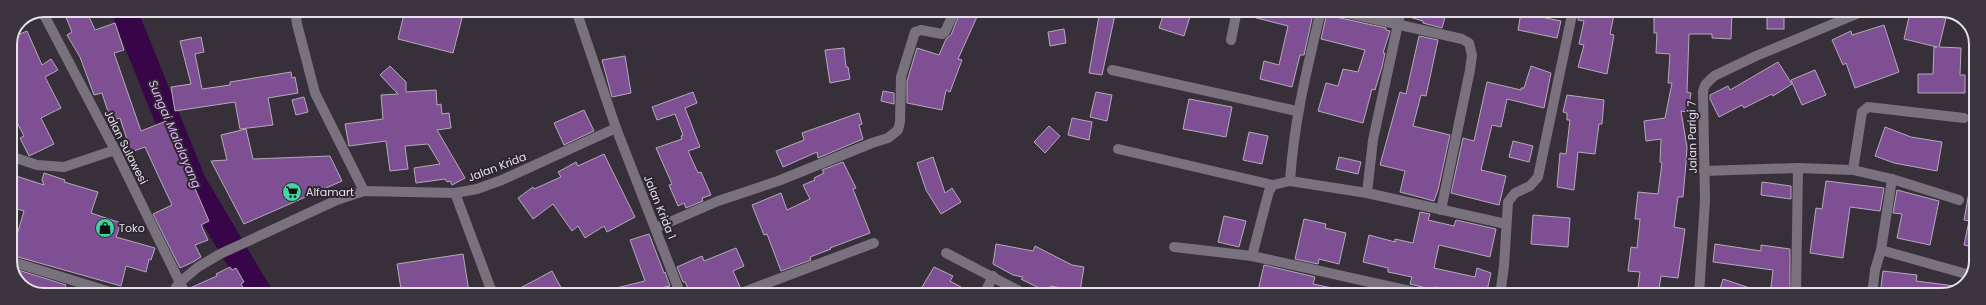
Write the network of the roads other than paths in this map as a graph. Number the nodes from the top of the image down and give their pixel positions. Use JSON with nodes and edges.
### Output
{"nodes":[{"id":1,"x":45,"y":17,"type":"edge"},
{"id":2,"x":296,"y":17,"type":"edge"},
{"id":3,"x":578,"y":17,"type":"edge"},
{"id":4,"x":952,"y":17,"type":"edge"},
{"id":5,"x":1236,"y":17,"type":"edge"},
{"id":6,"x":1319,"y":17,"type":"edge"},
{"id":7,"x":1366,"y":17,"type":"edge"},
{"id":8,"x":1400,"y":17,"type":"edge"},
{"id":9,"x":1572,"y":17,"type":"edge"},
{"id":10,"x":1849,"y":17,"type":"edge"},
{"id":11,"x":1398,"y":24,"type":"junction"},
{"id":12,"x":1232,"y":40,"type":"dead end"},
{"id":13,"x":1112,"y":70,"type":"dead end"},
{"id":14,"x":1297,"y":111,"type":"junction"},
{"id":15,"x":1964,"y":118,"type":"dead end"},
{"id":16,"x":616,"y":128,"type":"junction"},
{"id":17,"x":1118,"y":149,"type":"dead end"},
{"id":18,"x":115,"y":150,"type":"junction"},
{"id":19,"x":17,"y":158,"type":"edge"},
{"id":20,"x":1798,"y":168,"type":"junction"},
{"id":21,"x":1853,"y":170,"type":"junction"},
{"id":22,"x":1704,"y":171,"type":"junction"},
{"id":23,"x":1892,"y":179,"type":"junction"},
{"id":24,"x":1290,"y":180,"type":"junction"},
{"id":25,"x":1272,"y":185,"type":"junction"},
{"id":26,"x":364,"y":191,"type":"junction"},
{"id":27,"x":455,"y":193,"type":"junction"},
{"id":28,"x":1367,"y":193,"type":"junction"},
{"id":29,"x":1959,"y":200,"type":"dead end"},
{"id":30,"x":1441,"y":210,"type":"junction"},
{"id":31,"x":1506,"y":224,"type":"junction"},
{"id":32,"x":656,"y":228,"type":"junction"},
{"id":33,"x":874,"y":243,"type":"dead end"},
{"id":34,"x":1174,"y":247,"type":"dead end"},
{"id":35,"x":1881,"y":250,"type":"junction"},
{"id":36,"x":946,"y":253,"type":"dead end"},
{"id":37,"x":1252,"y":256,"type":"junction"},
{"id":38,"x":17,"y":263,"type":"edge"},
{"id":39,"x":1965,"y":274,"type":"edge"},
{"id":40,"x":993,"y":276,"type":"junction"},
{"id":41,"x":179,"y":284,"type":"junction"},
{"id":42,"x":97,"y":288,"type":"edge"},
{"id":43,"x":176,"y":288,"type":"edge"},
{"id":44,"x":182,"y":288,"type":"edge"},
{"id":45,"x":490,"y":288,"type":"edge"},
{"id":46,"x":678,"y":288,"type":"edge"},
{"id":47,"x":755,"y":288,"type":"edge"},
{"id":48,"x":987,"y":288,"type":"edge"},
{"id":49,"x":1014,"y":288,"type":"edge"},
{"id":50,"x":1396,"y":288,"type":"edge"},
{"id":51,"x":1501,"y":288,"type":"edge"},
{"id":52,"x":1699,"y":288,"type":"edge"},
{"id":53,"x":1796,"y":288,"type":"edge"},
{"id":54,"x":1873,"y":288,"type":"edge"}],
"edges":[{"from":1,"to":18,"type":"street","name":"Jalan Sulawesi"},
{"from":2,"to":26,"type":"street"},
{"from":3,"to":16,"type":"street"},
{"from":4,"to":32,"type":"street"},
{"from":5,"to":12,"type":"street"},
{"from":6,"to":14,"type":"street"},
{"from":7,"to":11,"type":"street"},
{"from":8,"to":11,"type":"street"},
{"from":9,"to":31,"type":"street"},
{"from":10,"to":22,"type":"street","name":"Jalan Parigi 7"},
{"from":11,"to":28,"type":"street"},
{"from":11,"to":30,"type":"street"},
{"from":13,"to":14,"type":"street"},
{"from":14,"to":24,"type":"street"},
{"from":15,"to":21,"type":"street"},
{"from":16,"to":27,"type":"street","name":"Jalan Krida"},
{"from":16,"to":32,"type":"street","name":"Jalan Krida 1"},
{"from":17,"to":25,"type":"street"},
{"from":18,"to":19,"type":"street"},
{"from":18,"to":41,"type":"street","name":"Jalan Sulawesi"},
{"from":20,"to":21,"type":"street"},
{"from":20,"to":22,"type":"street"},
{"from":20,"to":53,"type":"street"},
{"from":21,"to":23,"type":"street"},
{"from":22,"to":52,"type":"street","name":"Jalan Parigi 7"},
{"from":23,"to":29,"type":"street"},
{"from":23,"to":35,"type":"street"},
{"from":24,"to":25,"type":"street"},
{"from":24,"to":28,"type":"street"},
{"from":25,"to":37,"type":"street"},
{"from":26,"to":27,"type":"street","name":"Jalan Krida"},
{"from":26,"to":41,"type":"street","name":"Jalan Krida"},
{"from":27,"to":45,"type":"street"},
{"from":28,"to":30,"type":"street"},
{"from":30,"to":31,"type":"street"},
{"from":31,"to":51,"type":"street"},
{"from":32,"to":46,"type":"street","name":"Jalan Krida 1"},
{"from":33,"to":47,"type":"street"},
{"from":34,"to":37,"type":"street"},
{"from":35,"to":39,"type":"street"},
{"from":35,"to":54,"type":"street"},
{"from":36,"to":40,"type":"street"},
{"from":37,"to":50,"type":"street"},
{"from":38,"to":42,"type":"street"},
{"from":40,"to":48,"type":"street"},
{"from":40,"to":49,"type":"street"},
{"from":41,"to":43,"type":"street"},
{"from":41,"to":44,"type":"street","name":"Jalan Sulawesi"}]}
